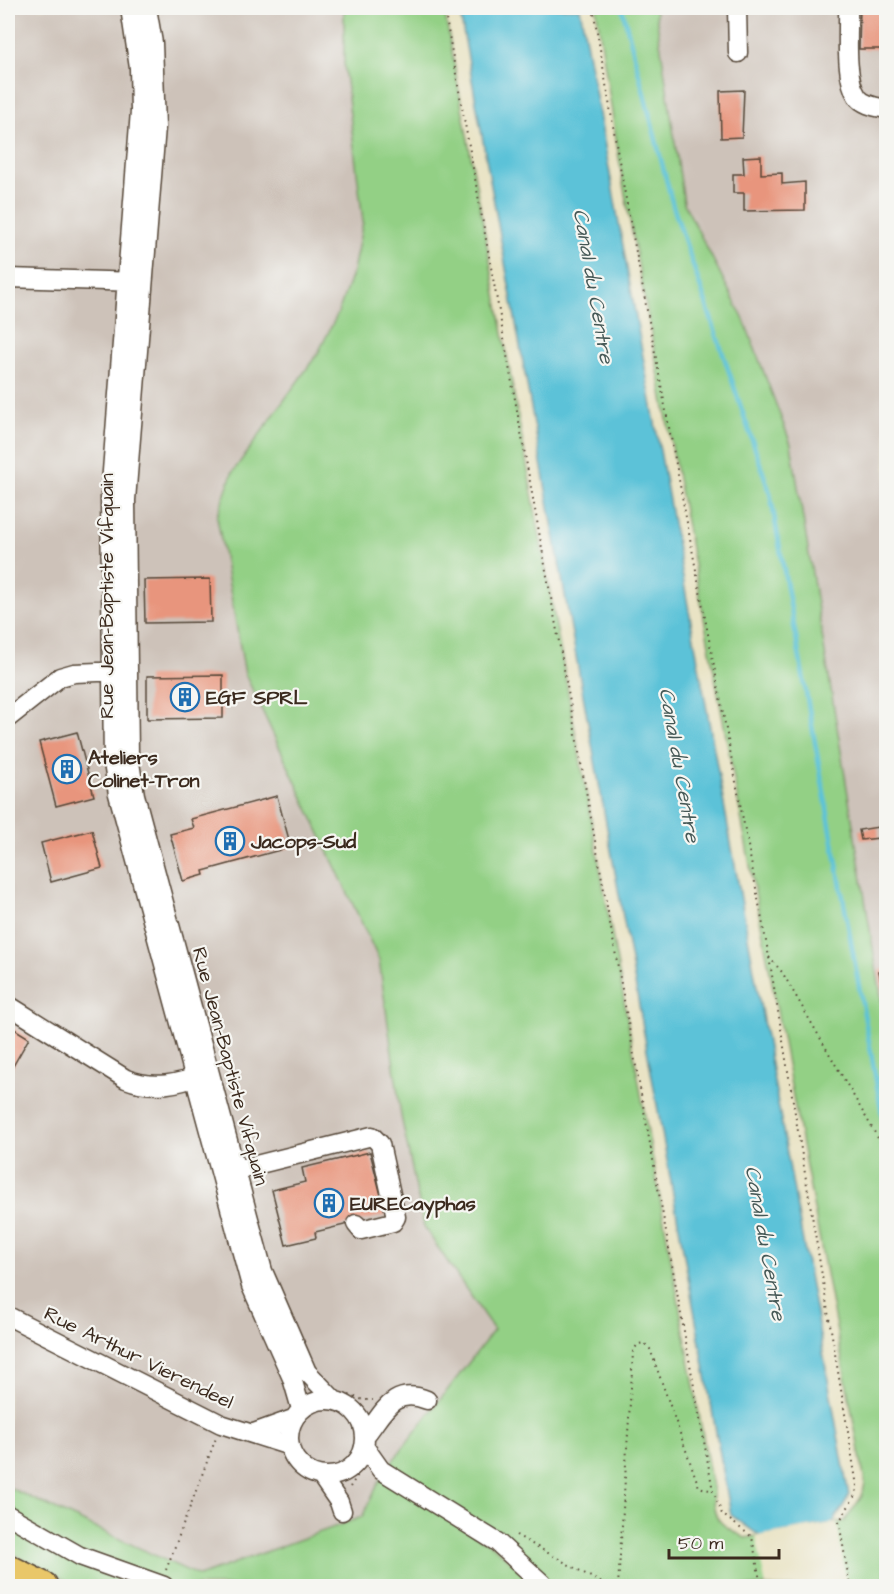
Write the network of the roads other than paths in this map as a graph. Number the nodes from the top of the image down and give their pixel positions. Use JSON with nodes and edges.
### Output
{"nodes":[{"id":1,"x":130,"y":8,"type":"edge"},
{"id":2,"x":147,"y":8,"type":"edge"},
{"id":3,"x":738,"y":8,"type":"edge"},
{"id":4,"x":848,"y":8,"type":"edge"},
{"id":5,"x":738,"y":53,"type":"dead end"},
{"id":6,"x":886,"y":109,"type":"edge"},
{"id":7,"x":8,"y":278,"type":"edge"},
{"id":8,"x":135,"y":282,"type":"junction"},
{"id":9,"x":119,"y":671,"type":"junction"},
{"id":10,"x":8,"y":718,"type":"edge"},
{"id":11,"x":8,"y":1005,"type":"edge"},
{"id":12,"x":202,"y":1076,"type":"junction"},
{"id":13,"x":236,"y":1170,"type":"junction"},
{"id":14,"x":356,"y":1224,"type":"dead end"},
{"id":15,"x":8,"y":1316,"type":"edge"},
{"id":16,"x":342,"y":1400,"type":"junction"},
{"id":17,"x":427,"y":1400,"type":"dead end"},
{"id":18,"x":386,"y":1406,"type":"junction"},
{"id":19,"x":297,"y":1414,"type":"junction"},
{"id":20,"x":254,"y":1433,"type":"junction"},
{"id":21,"x":364,"y":1441,"type":"junction"},
{"id":22,"x":290,"y":1446,"type":"junction"},
{"id":23,"x":343,"y":1472,"type":"junction"},
{"id":24,"x":321,"y":1476,"type":"junction"},
{"id":25,"x":8,"y":1515,"type":"edge"},
{"id":26,"x":8,"y":1568,"type":"edge"},
{"id":27,"x":162,"y":1586,"type":"edge"},
{"id":28,"x":44,"y":1587,"type":"edge"},
{"id":29,"x":545,"y":1587,"type":"edge"}],
"edges":[{"from":1,"to":8,"type":"street","name":"Rue Jean-Baptiste Vifquain"},
{"from":2,"to":8,"type":"street","name":"Rue Jean-Baptiste Vifquain"},
{"from":3,"to":5,"type":"street"},
{"from":4,"to":6,"type":"street"},
{"from":7,"to":8,"type":"street"},
{"from":8,"to":9,"type":"street","name":"Rue Jean-Baptiste Vifquain"},
{"from":9,"to":10,"type":"street"},
{"from":9,"to":12,"type":"street","name":"Rue Jean-Baptiste Vifquain"},
{"from":11,"to":12,"type":"street"},
{"from":12,"to":13,"type":"street","name":"Rue Jean-Baptiste Vifquain"},
{"from":12,"to":19,"type":"street","name":"Rue Jean-Baptiste Vifquain"},
{"from":13,"to":14,"type":"street"},
{"from":13,"to":16,"type":"street","name":"Rue Jean-Baptiste Vifquain"},
{"from":15,"to":20,"type":"street","name":"Rue Arthur Vierendeel"},
{"from":16,"to":18,"type":"street"},
{"from":16,"to":19,"type":"street"},
{"from":16,"to":21,"type":"street","name":"Rue Jean-Baptiste Vifquain"},
{"from":17,"to":18,"type":"street"},
{"from":18,"to":21,"type":"street"},
{"from":19,"to":20,"type":"street"},
{"from":19,"to":22,"type":"street","name":"Rue Jean-Baptiste Vifquain"},
{"from":20,"to":22,"type":"street","name":"Rue Arthur Vierendeel"},
{"from":21,"to":23,"type":"street"},
{"from":21,"to":29,"type":"street","name":"Rue Jean-Baptiste Vifquain"},
{"from":22,"to":24,"type":"street"},
{"from":23,"to":24,"type":"street"},
{"from":23,"to":24,"type":"street"},
{"from":25,"to":27,"type":"street"},
{"from":26,"to":28,"type":"highway"}]}
